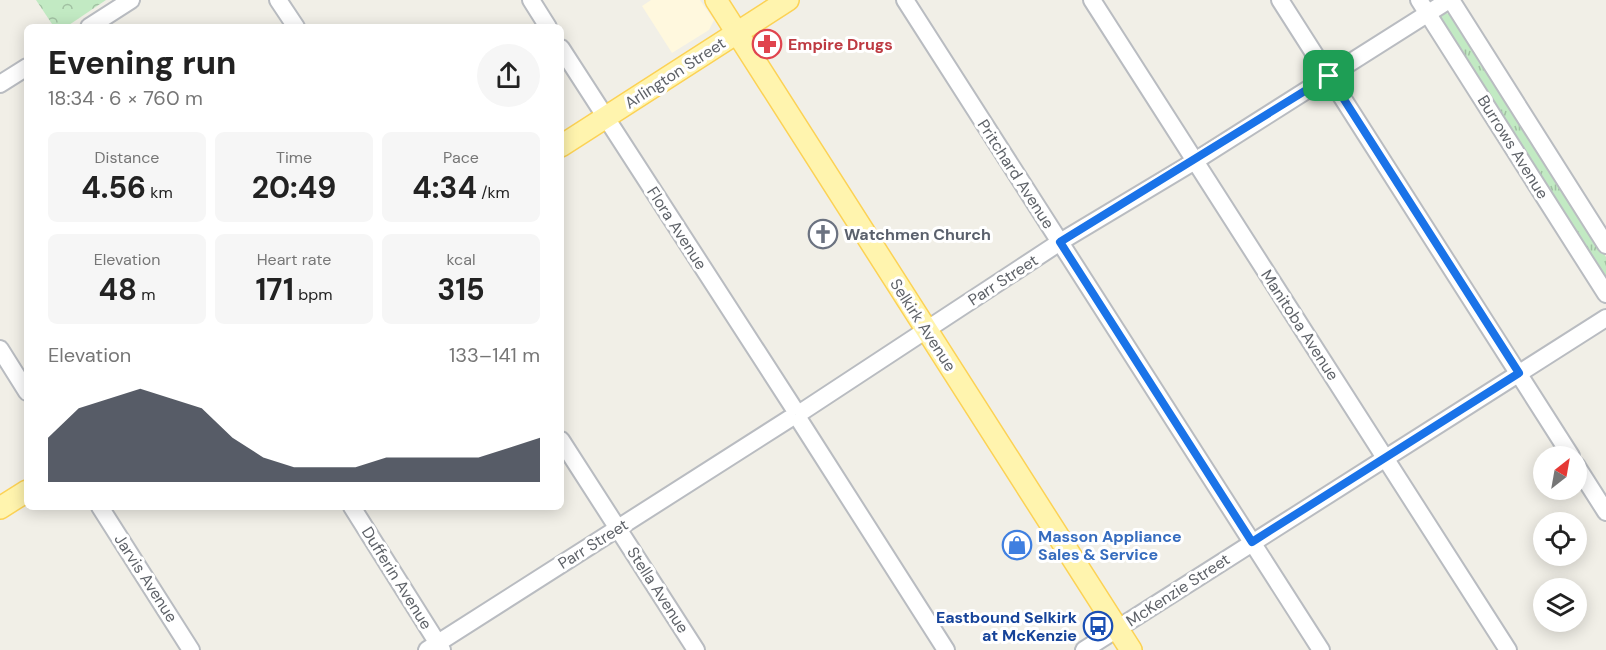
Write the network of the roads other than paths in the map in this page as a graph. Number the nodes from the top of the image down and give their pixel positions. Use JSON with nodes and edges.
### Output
{"nodes":[{"id":1,"x":131,"y":0,"type":"edge"},
{"id":2,"x":278,"y":0,"type":"edge"},
{"id":3,"x":531,"y":0,"type":"edge"},
{"id":4,"x":716,"y":0,"type":"edge"},
{"id":5,"x":788,"y":0,"type":"edge"},
{"id":6,"x":905,"y":0,"type":"edge"},
{"id":7,"x":1092,"y":0,"type":"edge"},
{"id":8,"x":1280,"y":0,"type":"edge"},
{"id":9,"x":1450,"y":0,"type":"edge"},
{"id":10,"x":1423,"y":7,"type":"edge"},
{"id":11,"x":93,"y":24,"type":"edge"},
{"id":12,"x":294,"y":24,"type":"edge"},
{"id":13,"x":546,"y":24,"type":"edge"},
{"id":14,"x":736,"y":33,"type":"junction"},
{"id":15,"x":564,"y":53,"type":"edge"},
{"id":16,"x":24,"y":69,"type":"edge"},
{"id":17,"x":1329,"y":76,"type":"junction"},
{"id":18,"x":0,"y":84,"type":"edge"},
{"id":19,"x":606,"y":118,"type":"junction"},
{"id":20,"x":564,"y":144,"type":"edge"},
{"id":21,"x":1195,"y":161,"type":"junction"},
{"id":22,"x":1060,"y":242,"type":"junction"},
{"id":23,"x":1606,"y":245,"type":"edge"},
{"id":24,"x":1606,"y":294,"type":"edge"},
{"id":25,"x":1606,"y":318,"type":"edge"},
{"id":26,"x":927,"y":330,"type":"junction"},
{"id":27,"x":0,"y":349,"type":"edge"},
{"id":28,"x":1519,"y":373,"type":"junction"},
{"id":29,"x":24,"y":387,"type":"edge"},
{"id":30,"x":796,"y":414,"type":"junction"},
{"id":31,"x":564,"y":445,"type":"edge"},
{"id":32,"x":1565,"y":446,"type":"edge"},
{"id":33,"x":1385,"y":459,"type":"junction"},
{"id":34,"x":1587,"y":482,"type":"edge"},
{"id":35,"x":24,"y":493,"type":"edge"},
{"id":36,"x":0,"y":508,"type":"edge"},
{"id":37,"x":102,"y":510,"type":"edge"},
{"id":38,"x":353,"y":510,"type":"edge"},
{"id":39,"x":1606,"y":512,"type":"edge"},
{"id":40,"x":618,"y":528,"type":"junction"},
{"id":41,"x":1252,"y":542,"type":"junction"},
{"id":42,"x":1118,"y":629,"type":"junction"},
{"id":43,"x":436,"y":648,"type":"edge"},
{"id":44,"x":191,"y":650,"type":"edge"},
{"id":45,"x":696,"y":650,"type":"edge"},
{"id":46,"x":946,"y":650,"type":"edge"},
{"id":47,"x":1084,"y":650,"type":"edge"},
{"id":48,"x":1131,"y":650,"type":"edge"},
{"id":49,"x":1321,"y":650,"type":"edge"},
{"id":50,"x":1508,"y":650,"type":"edge"}],
"edges":[{"from":1,"to":11,"type":"street"},
{"from":2,"to":12,"type":"street"},
{"from":3,"to":13,"type":"street"},
{"from":4,"to":14,"type":"main road","name":"Selkirk Avenue"},
{"from":5,"to":14,"type":"main road","name":"Arlington Street"},
{"from":6,"to":22,"type":"street","name":"Pritchard Avenue"},
{"from":7,"to":21,"type":"street","name":"Manitoba Avenue"},
{"from":8,"to":17,"type":"street"},
{"from":9,"to":10,"type":"street","name":"Parr Street"},
{"from":9,"to":23,"type":"street","name":"Burrows Avenue"},
{"from":10,"to":17,"type":"street","name":"Parr Street"},
{"from":10,"to":24,"type":"street","name":"Burrows Avenue"},
{"from":14,"to":19,"type":"main road","name":"Arlington Street"},
{"from":14,"to":26,"type":"main road","name":"Selkirk Avenue"},
{"from":15,"to":19,"type":"street","name":"Flora Avenue"},
{"from":16,"to":18,"type":"street"},
{"from":17,"to":21,"type":"street","name":"Parr Street"},
{"from":17,"to":28,"type":"street"},
{"from":19,"to":20,"type":"main road","name":"Arlington Street"},
{"from":19,"to":30,"type":"street","name":"Flora Avenue"},
{"from":21,"to":22,"type":"street","name":"Parr Street"},
{"from":21,"to":33,"type":"street","name":"Manitoba Avenue"},
{"from":22,"to":26,"type":"street","name":"Parr Street"},
{"from":22,"to":41,"type":"street","name":"Pritchard Avenue"},
{"from":25,"to":28,"type":"street","name":"McKenzie Street"},
{"from":26,"to":30,"type":"street","name":"Parr Street"},
{"from":26,"to":42,"type":"main road","name":"Selkirk Avenue"},
{"from":27,"to":29,"type":"street"},
{"from":28,"to":32,"type":"street"},
{"from":28,"to":33,"type":"street","name":"McKenzie Street"},
{"from":30,"to":40,"type":"street","name":"Parr Street"},
{"from":30,"to":46,"type":"street","name":"Flora Avenue"},
{"from":31,"to":40,"type":"street","name":"Stella Avenue"},
{"from":33,"to":41,"type":"street","name":"McKenzie Street"},
{"from":33,"to":50,"type":"street","name":"Manitoba Avenue"},
{"from":34,"to":39,"type":"street"},
{"from":35,"to":36,"type":"main road"},
{"from":37,"to":44,"type":"street","name":"Jarvis Avenue"},
{"from":38,"to":43,"type":"street","name":"Dufferin Avenue"},
{"from":40,"to":43,"type":"street","name":"Parr Street"},
{"from":40,"to":45,"type":"street","name":"Stella Avenue"},
{"from":41,"to":42,"type":"street","name":"McKenzie Street"},
{"from":41,"to":49,"type":"street","name":"Pritchard Avenue"},
{"from":42,"to":47,"type":"street","name":"McKenzie Street"},
{"from":42,"to":48,"type":"main road","name":"Selkirk Avenue"}]}
